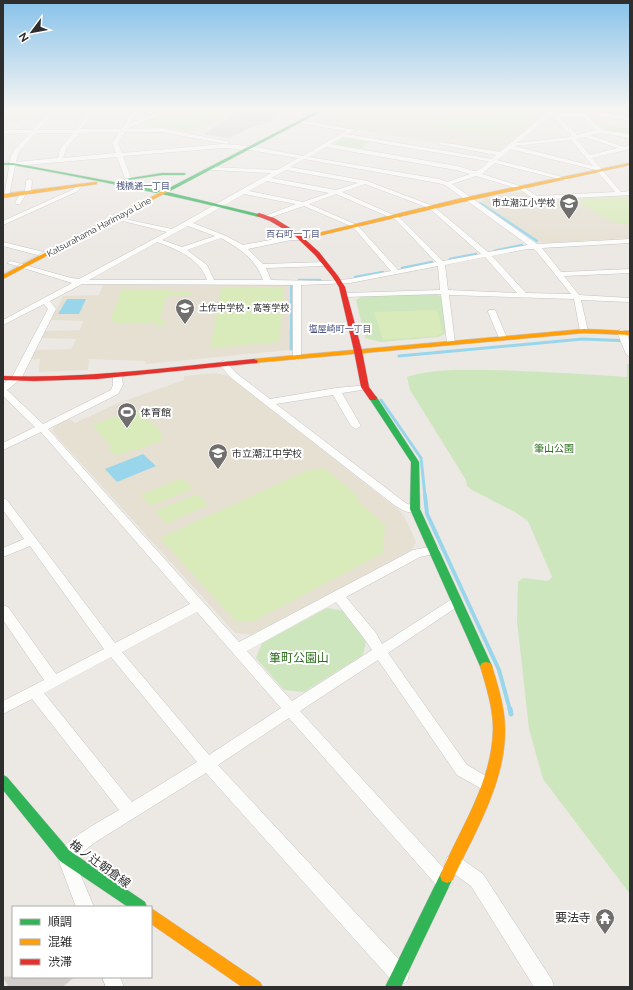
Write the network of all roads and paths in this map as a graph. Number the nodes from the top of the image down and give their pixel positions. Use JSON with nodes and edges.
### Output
{"nodes":[{"id":1,"x":14,"y":156,"type":"edge"},
{"id":2,"x":61,"y":156,"type":"edge"},
{"id":3,"x":105,"y":156,"type":"edge"},
{"id":4,"x":119,"y":156,"type":"edge"},
{"id":5,"x":222,"y":156,"type":"edge"},
{"id":6,"x":229,"y":156,"type":"edge"},
{"id":7,"x":299,"y":156,"type":"edge"},
{"id":8,"x":387,"y":156,"type":"edge"},
{"id":9,"x":414,"y":156,"type":"edge"},
{"id":10,"x":465,"y":156,"type":"edge"},
{"id":11,"x":498,"y":156,"type":"edge"},
{"id":12,"x":548,"y":156,"type":"edge"},
{"id":13,"x":591,"y":156,"type":"edge"},
{"id":14,"x":303,"y":157,"type":"junction"},
{"id":15,"x":588,"y":157,"type":"joint"},
{"id":16,"x":60,"y":160,"type":"junction"},
{"id":17,"x":408,"y":160,"type":"junction"},
{"id":18,"x":493,"y":161,"type":"junction"},
{"id":19,"x":3,"y":164,"type":"edge"},
{"id":20,"x":13,"y":164,"type":"junction"},
{"id":21,"x":629,"y":165,"type":"edge"},
{"id":22,"x":212,"y":168,"type":"junction"},
{"id":23,"x":284,"y":168,"type":"junction"},
{"id":24,"x":600,"y":170,"type":"junction"},
{"id":25,"x":276,"y":172,"type":"junction"},
{"id":26,"x":390,"y":173,"type":"junction"},
{"id":27,"x":184,"y":174,"type":"junction"},
{"id":28,"x":477,"y":174,"type":"junction"},
{"id":29,"x":128,"y":178,"type":"junction"},
{"id":30,"x":375,"y":178,"type":"dead end"},
{"id":31,"x":384,"y":178,"type":"dead end"},
{"id":32,"x":265,"y":179,"type":"junction"},
{"id":33,"x":567,"y":179,"type":"junction"},
{"id":34,"x":29,"y":181,"type":"dead end"},
{"id":35,"x":109,"y":181,"type":"junction"},
{"id":36,"x":365,"y":182,"type":"junction"},
{"id":37,"x":447,"y":184,"type":"junction"},
{"id":38,"x":79,"y":186,"type":"junction"},
{"id":39,"x":520,"y":188,"type":"junction"},
{"id":40,"x":152,"y":190,"type":"junction"},
{"id":41,"x":243,"y":192,"type":"junction"},
{"id":42,"x":336,"y":192,"type":"junction"},
{"id":43,"x":25,"y":193,"type":"junction"},
{"id":44,"x":165,"y":193,"type":"junction"},
{"id":45,"x":630,"y":193,"type":"edge"},
{"id":46,"x":620,"y":194,"type":"junction"},
{"id":47,"x":5,"y":196,"type":"edge"},
{"id":48,"x":468,"y":199,"type":"junction"},
{"id":49,"x":18,"y":203,"type":"dead end"},
{"id":50,"x":304,"y":204,"type":"junction"},
{"id":51,"x":221,"y":205,"type":"junction"},
{"id":52,"x":431,"y":208,"type":"junction"},
{"id":53,"x":393,"y":216,"type":"junction"},
{"id":54,"x":266,"y":217,"type":"junction"},
{"id":55,"x":117,"y":218,"type":"junction"},
{"id":56,"x":3,"y":223,"type":"edge"},
{"id":57,"x":187,"y":223,"type":"junction"},
{"id":58,"x":355,"y":226,"type":"junction"},
{"id":59,"x":173,"y":231,"type":"junction"},
{"id":60,"x":221,"y":236,"type":"junction"},
{"id":61,"x":301,"y":238,"type":"junction"},
{"id":62,"x":157,"y":240,"type":"junction"},
{"id":63,"x":630,"y":240,"type":"edge"},
{"id":64,"x":3,"y":244,"type":"edge"},
{"id":65,"x":536,"y":246,"type":"junction"},
{"id":66,"x":242,"y":248,"type":"junction"},
{"id":67,"x":181,"y":250,"type":"junction"},
{"id":68,"x":32,"y":252,"type":"junction"},
{"id":69,"x":45,"y":255,"type":"junction"},
{"id":70,"x":487,"y":255,"type":"junction"},
{"id":71,"x":324,"y":264,"type":"junction"},
{"id":72,"x":441,"y":264,"type":"junction"},
{"id":73,"x":7,"y":265,"type":"edge"},
{"id":74,"x":24,"y":266,"type":"junction"},
{"id":75,"x":260,"y":266,"type":"junction"},
{"id":76,"x":630,"y":271,"type":"edge"},
{"id":77,"x":396,"y":272,"type":"junction"},
{"id":78,"x":560,"y":274,"type":"junction"},
{"id":79,"x":3,"y":277,"type":"edge"},
{"id":80,"x":80,"y":281,"type":"junction"},
{"id":81,"x":211,"y":282,"type":"junction"},
{"id":82,"x":268,"y":282,"type":"junction"},
{"id":83,"x":339,"y":282,"type":"junction"},
{"id":84,"x":297,"y":283,"type":"junction"},
{"id":85,"x":446,"y":292,"type":"junction"},
{"id":86,"x":344,"y":295,"type":"junction"},
{"id":87,"x":524,"y":296,"type":"junction"},
{"id":88,"x":578,"y":297,"type":"junction"},
{"id":89,"x":45,"y":300,"type":"junction"},
{"id":90,"x":630,"y":300,"type":"edge"},
{"id":91,"x":492,"y":312,"type":"dead end"},
{"id":92,"x":3,"y":323,"type":"edge"},
{"id":93,"x":584,"y":331,"type":"junction"},
{"id":94,"x":625,"y":333,"type":"edge"},
{"id":95,"x":503,"y":338,"type":"junction"},
{"id":96,"x":451,"y":343,"type":"junction"},
{"id":97,"x":358,"y":351,"type":"junction"},
{"id":98,"x":630,"y":354,"type":"edge"},
{"id":99,"x":298,"y":357,"type":"junction"},
{"id":100,"x":223,"y":364,"type":"junction"},
{"id":101,"x":118,"y":375,"type":"junction"},
{"id":102,"x":3,"y":378,"type":"edge"},
{"id":103,"x":16,"y":379,"type":"junction"},
{"id":104,"x":365,"y":386,"type":"junction"},
{"id":105,"x":3,"y":389,"type":"edge"},
{"id":106,"x":336,"y":391,"type":"junction"},
{"id":107,"x":269,"y":402,"type":"junction"},
{"id":108,"x":356,"y":426,"type":"dead end"},
{"id":109,"x":42,"y":428,"type":"junction"},
{"id":110,"x":3,"y":447,"type":"edge"},
{"id":111,"x":3,"y":502,"type":"edge"},
{"id":112,"x":415,"y":509,"type":"junction"},
{"id":113,"x":32,"y":541,"type":"junction"},
{"id":114,"x":434,"y":550,"type":"junction"},
{"id":115,"x":3,"y":554,"type":"edge"},
{"id":116,"x":338,"y":596,"type":"junction"},
{"id":117,"x":456,"y":602,"type":"junction"},
{"id":118,"x":199,"y":605,"type":"junction"},
{"id":119,"x":3,"y":610,"type":"edge"},
{"id":120,"x":112,"y":649,"type":"junction"},
{"id":121,"x":238,"y":649,"type":"junction"},
{"id":122,"x":380,"y":652,"type":"junction"},
{"id":123,"x":53,"y":681,"type":"junction"},
{"id":124,"x":34,"y":691,"type":"junction"},
{"id":125,"x":3,"y":708,"type":"edge"},
{"id":126,"x":291,"y":710,"type":"junction"},
{"id":127,"x":207,"y":764,"type":"junction"},
{"id":128,"x":3,"y":781,"type":"edge"},
{"id":129,"x":487,"y":785,"type":"junction"},
{"id":130,"x":130,"y":812,"type":"junction"},
{"id":131,"x":65,"y":856,"type":"junction"},
{"id":132,"x":453,"y":863,"type":"junction"},
{"id":133,"x":444,"y":881,"type":"junction"},
{"id":134,"x":84,"y":906,"type":"edge"},
{"id":135,"x":139,"y":906,"type":"edge"},
{"id":136,"x":152,"y":916,"type":"edge"},
{"id":137,"x":396,"y":981,"type":"edge"},
{"id":138,"x":255,"y":987,"type":"edge"},
{"id":139,"x":545,"y":987,"type":"edge"}],
"edges":[{"from":1,"to":20,"type":"street"},
{"from":2,"to":16,"type":"street"},
{"from":3,"to":16,"type":"street"},
{"from":4,"to":29,"type":"street"},
{"from":5,"to":27,"type":"street","name":"Katsurahama Harimaya Line"},
{"from":6,"to":22,"type":"street","name":"Katsurahama Harimaya Line"},
{"from":7,"to":14,"type":"street"},
{"from":8,"to":17,"type":"street"},
{"from":9,"to":17,"type":"street"},
{"from":10,"to":18,"type":"street"},
{"from":11,"to":18,"type":"street"},
{"from":12,"to":24,"type":"street"},
{"from":13,"to":15,"type":"street"},
{"from":14,"to":23,"type":"street"},
{"from":14,"to":26,"type":"street"},
{"from":15,"to":24,"type":"street"},
{"from":16,"to":20,"type":"street"},
{"from":17,"to":26,"type":"street"},
{"from":17,"to":28,"type":"street"},
{"from":18,"to":28,"type":"street"},
{"from":18,"to":33,"type":"street"},
{"from":19,"to":20,"type":"street"},
{"from":20,"to":35,"type":"street"},
{"from":20,"to":47,"type":"street"},
{"from":21,"to":24,"type":"street"},
{"from":22,"to":25,"type":"street"},
{"from":22,"to":44,"type":"street","name":"Katsurahama Harimaya Line"},
{"from":23,"to":25,"type":"street"},
{"from":23,"to":36,"type":"street"},
{"from":24,"to":33,"type":"street"},
{"from":24,"to":46,"type":"street"},
{"from":25,"to":32,"type":"street"},
{"from":26,"to":31,"type":"street"},
{"from":26,"to":37,"type":"street"},
{"from":27,"to":29,"type":"street"},
{"from":27,"to":40,"type":"street","name":"Katsurahama Harimaya Line"},
{"from":28,"to":37,"type":"street"},
{"from":28,"to":39,"type":"street"},
{"from":29,"to":35,"type":"street"},
{"from":30,"to":36,"type":"street"},
{"from":32,"to":41,"type":"street"},
{"from":32,"to":42,"type":"street"},
{"from":33,"to":39,"type":"street"},
{"from":34,"to":43,"type":"street"},
{"from":35,"to":38,"type":"street"},
{"from":35,"to":40,"type":"street"},
{"from":36,"to":42,"type":"street"},
{"from":36,"to":52,"type":"street"},
{"from":37,"to":48,"type":"street"},
{"from":38,"to":43,"type":"street"},
{"from":38,"to":56,"type":"street"},
{"from":39,"to":46,"type":"street"},
{"from":39,"to":48,"type":"street"},
{"from":40,"to":44,"type":"street"},
{"from":40,"to":68,"type":"street","name":"Katsurahama Harimaya Line"},
{"from":41,"to":50,"type":"street"},
{"from":41,"to":51,"type":"street"},
{"from":42,"to":50,"type":"street"},
{"from":42,"to":53,"type":"street"},
{"from":43,"to":47,"type":"street"},
{"from":43,"to":49,"type":"street"},
{"from":44,"to":51,"type":"street"},
{"from":44,"to":55,"type":"street","name":"Katsurahama Harimaya Line"},
{"from":45,"to":46,"type":"street"},
{"from":48,"to":52,"type":"street"},
{"from":48,"to":65,"type":"street"},
{"from":50,"to":54,"type":"street"},
{"from":50,"to":58,"type":"street"},
{"from":51,"to":54,"type":"street"},
{"from":51,"to":57,"type":"street"},
{"from":52,"to":53,"type":"street"},
{"from":52,"to":70,"type":"street"},
{"from":53,"to":58,"type":"street"},
{"from":53,"to":72,"type":"street"},
{"from":54,"to":61,"type":"street"},
{"from":55,"to":59,"type":"street"},
{"from":55,"to":69,"type":"street","name":"Katsurahama Harimaya Line"},
{"from":57,"to":59,"type":"street"},
{"from":57,"to":60,"type":"street"},
{"from":58,"to":61,"type":"street"},
{"from":58,"to":77,"type":"street"},
{"from":59,"to":62,"type":"street"},
{"from":60,"to":66,"type":"street"},
{"from":60,"to":67,"type":"street"},
{"from":61,"to":66,"type":"street"},
{"from":61,"to":71,"type":"street"},
{"from":62,"to":67,"type":"street"},
{"from":62,"to":80,"type":"street"},
{"from":63,"to":65,"type":"street"},
{"from":64,"to":68,"type":"street"},
{"from":65,"to":70,"type":"street"},
{"from":65,"to":78,"type":"street"},
{"from":66,"to":75,"type":"street"},
{"from":67,"to":81,"type":"street"},
{"from":68,"to":69,"type":"street"},
{"from":68,"to":73,"type":"street","name":"Katsurahama Harimaya Line"},
{"from":69,"to":74,"type":"street","name":"Katsurahama Harimaya Line"},
{"from":70,"to":72,"type":"street"},
{"from":70,"to":87,"type":"street"},
{"from":71,"to":75,"type":"street"},
{"from":71,"to":83,"type":"street"},
{"from":72,"to":77,"type":"street"},
{"from":72,"to":85,"type":"street"},
{"from":73,"to":74,"type":"street"},
{"from":74,"to":79,"type":"street","name":"Katsurahama Harimaya Line"},
{"from":74,"to":80,"type":"street"},
{"from":75,"to":82,"type":"street"},
{"from":76,"to":78,"type":"street"},
{"from":77,"to":83,"type":"street"},
{"from":78,"to":88,"type":"street"},
{"from":80,"to":81,"type":"street"},
{"from":80,"to":89,"type":"street"},
{"from":81,"to":82,"type":"street"},
{"from":82,"to":84,"type":"street"},
{"from":83,"to":84,"type":"street"},
{"from":83,"to":86,"type":"street"},
{"from":84,"to":99,"type":"street"},
{"from":85,"to":86,"type":"street"},
{"from":85,"to":87,"type":"street"},
{"from":85,"to":96,"type":"street"},
{"from":86,"to":97,"type":"street"},
{"from":87,"to":88,"type":"street"},
{"from":88,"to":90,"type":"street"},
{"from":88,"to":93,"type":"street"},
{"from":89,"to":92,"type":"street"},
{"from":89,"to":103,"type":"street"},
{"from":91,"to":95,"type":"street"},
{"from":93,"to":94,"type":"street"},
{"from":93,"to":95,"type":"street"},
{"from":94,"to":98,"type":"street"},
{"from":95,"to":96,"type":"street"},
{"from":96,"to":97,"type":"street"},
{"from":97,"to":99,"type":"street"},
{"from":97,"to":104,"type":"street"},
{"from":99,"to":100,"type":"street"},
{"from":100,"to":101,"type":"street"},
{"from":100,"to":107,"type":"street"},
{"from":101,"to":103,"type":"street"},
{"from":101,"to":109,"type":"street"},
{"from":102,"to":103,"type":"street"},
{"from":103,"to":105,"type":"street"},
{"from":104,"to":106,"type":"street"},
{"from":104,"to":112,"type":"street"},
{"from":105,"to":109,"type":"street"},
{"from":106,"to":107,"type":"street"},
{"from":106,"to":108,"type":"street"},
{"from":107,"to":112,"type":"street"},
{"from":109,"to":110,"type":"street"},
{"from":109,"to":118,"type":"street"},
{"from":111,"to":113,"type":"street"},
{"from":112,"to":114,"type":"street"},
{"from":113,"to":115,"type":"street"},
{"from":113,"to":120,"type":"street"},
{"from":114,"to":116,"type":"street"},
{"from":114,"to":117,"type":"street"},
{"from":116,"to":121,"type":"street"},
{"from":116,"to":122,"type":"street"},
{"from":117,"to":122,"type":"street"},
{"from":117,"to":129,"type":"street"},
{"from":118,"to":120,"type":"street"},
{"from":118,"to":121,"type":"street"},
{"from":119,"to":123,"type":"street"},
{"from":120,"to":123,"type":"street"},
{"from":120,"to":127,"type":"street"},
{"from":121,"to":126,"type":"street"},
{"from":122,"to":126,"type":"street"},
{"from":122,"to":129,"type":"street"},
{"from":123,"to":124,"type":"street"},
{"from":124,"to":125,"type":"street"},
{"from":124,"to":130,"type":"street"},
{"from":126,"to":127,"type":"street"},
{"from":126,"to":133,"type":"street"},
{"from":127,"to":130,"type":"street"},
{"from":127,"to":137,"type":"street"},
{"from":128,"to":131,"type":"street","name":"梅ノ辻朝倉線"},
{"from":129,"to":132,"type":"street"},
{"from":130,"to":131,"type":"street"},
{"from":131,"to":134,"type":"street"},
{"from":131,"to":135,"type":"street","name":"梅ノ辻朝倉線"},
{"from":132,"to":133,"type":"street"},
{"from":132,"to":139,"type":"street"},
{"from":133,"to":137,"type":"street"},
{"from":136,"to":138,"type":"street"}]}
